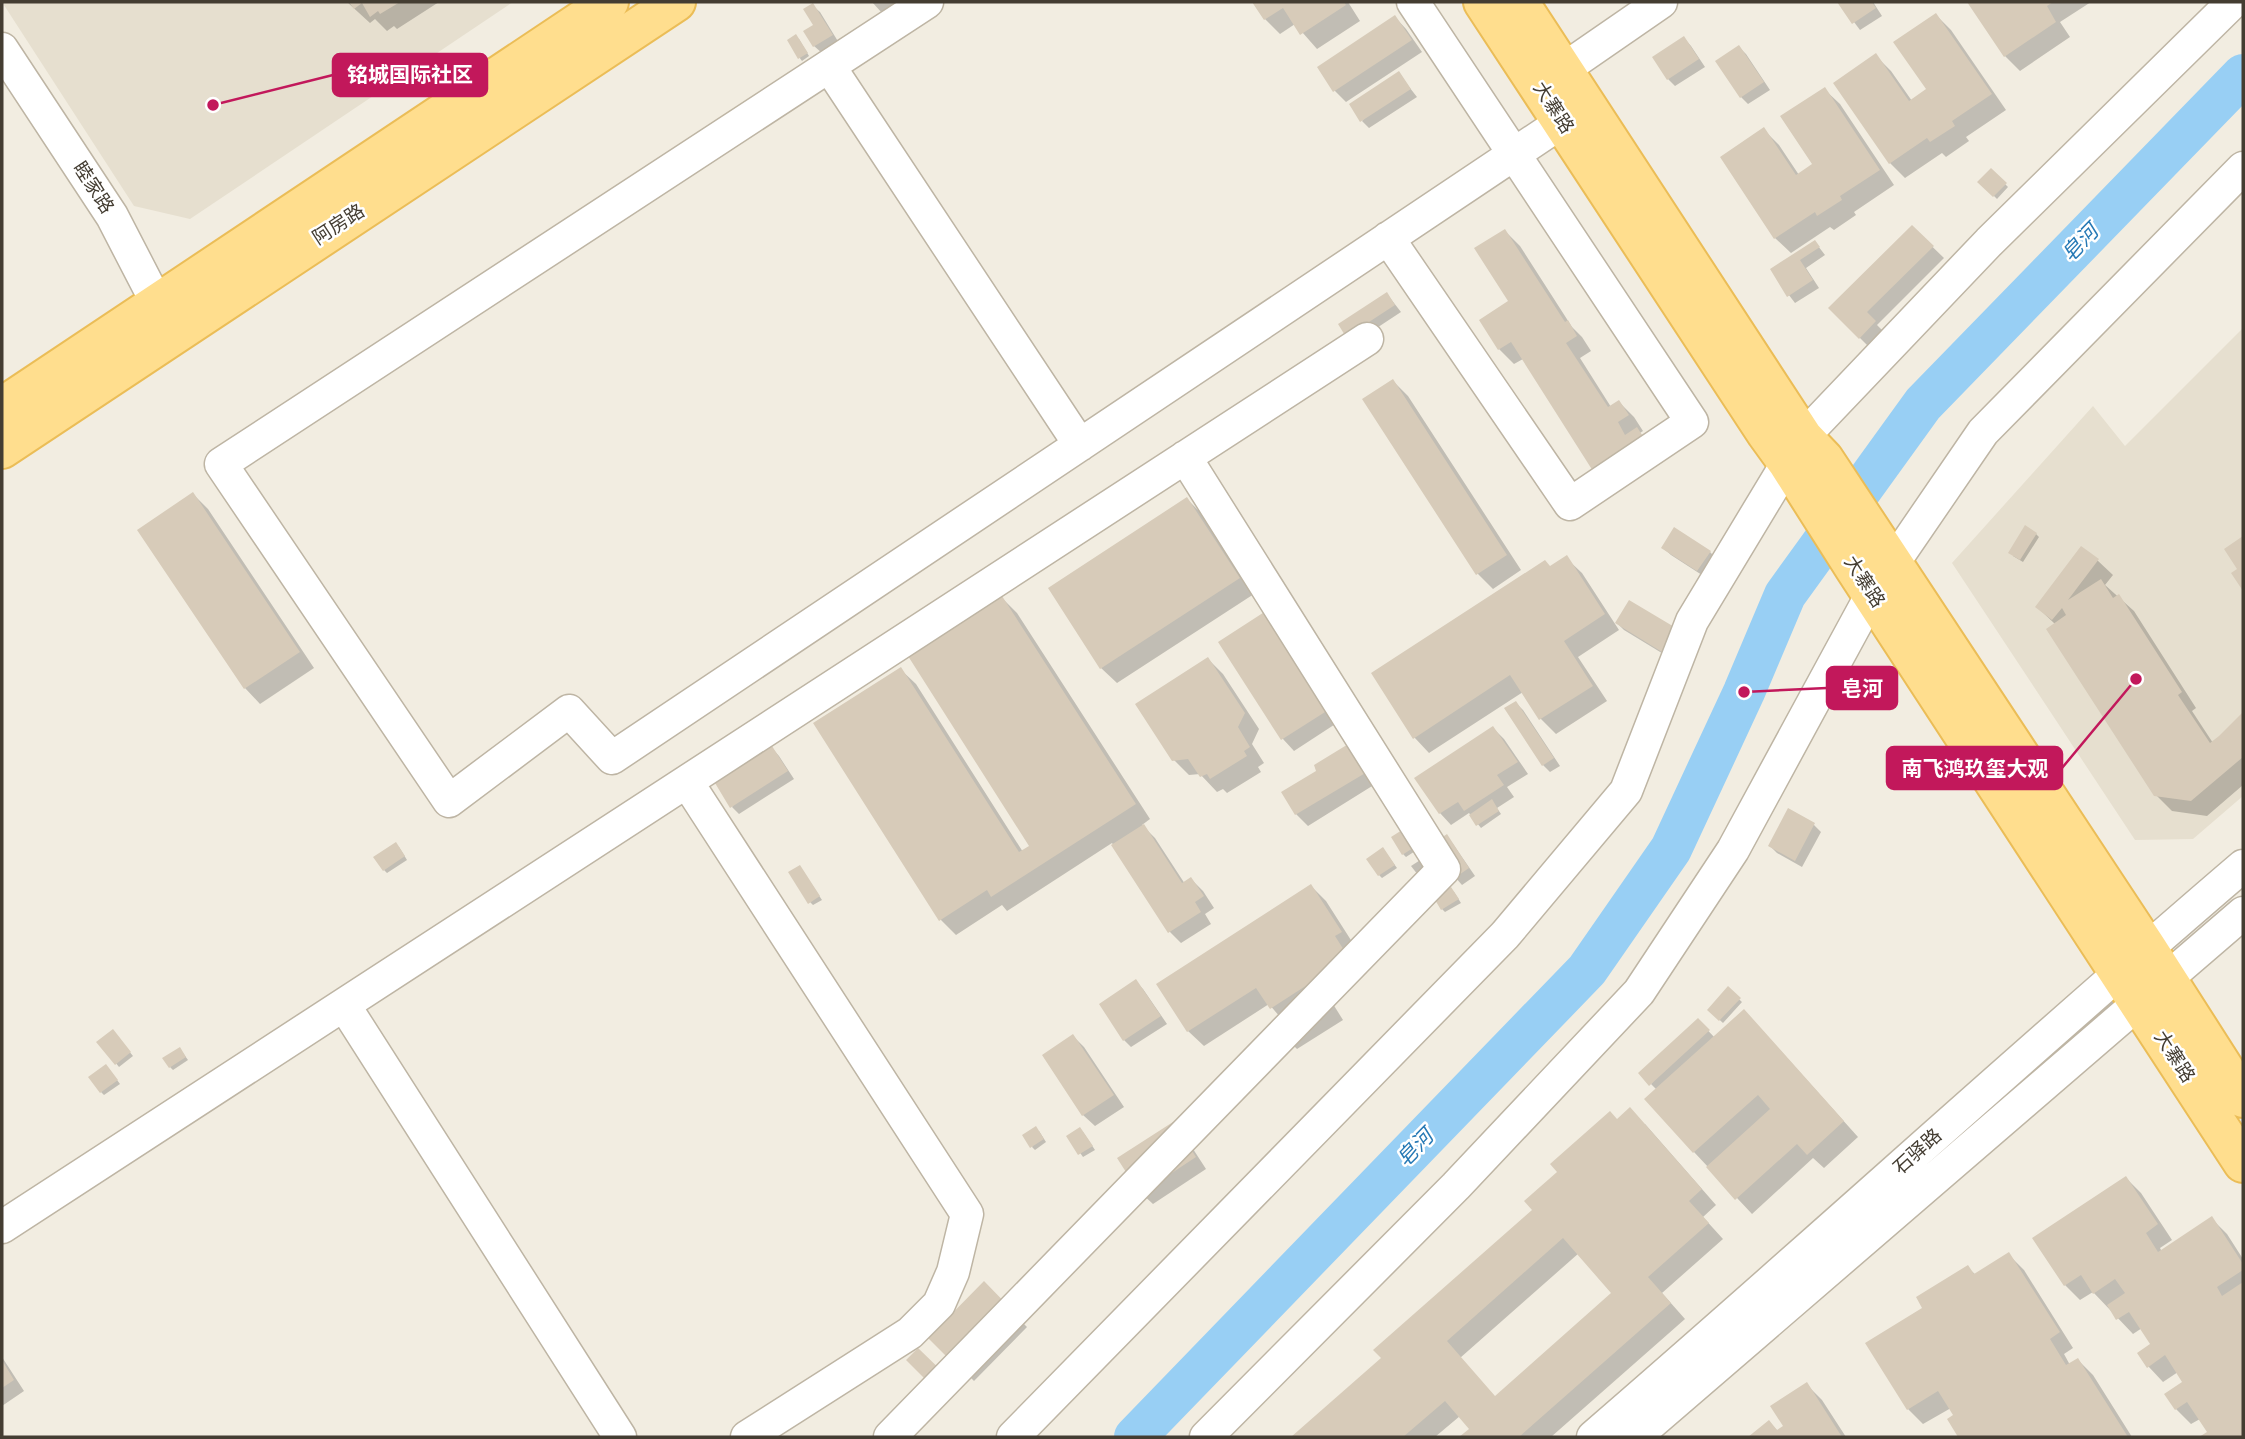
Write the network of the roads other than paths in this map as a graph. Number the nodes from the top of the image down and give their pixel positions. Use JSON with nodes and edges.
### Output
{"nodes":[{"id":1,"x":610,"y":2,"type":"edge"},
{"id":2,"x":676,"y":2,"type":"edge"},
{"id":3,"x":927,"y":2,"type":"edge"},
{"id":4,"x":1413,"y":2,"type":"edge"},
{"id":5,"x":1483,"y":2,"type":"edge"},
{"id":6,"x":1519,"y":2,"type":"edge"},
{"id":7,"x":1661,"y":2,"type":"edge"},
{"id":8,"x":2233,"y":2,"type":"edge"},
{"id":9,"x":2,"y":49,"type":"edge"},
{"id":10,"x":829,"y":66,"type":"junction"},
{"id":11,"x":1563,"y":69,"type":"junction"},
{"id":12,"x":1562,"y":122,"type":"junction"},
{"id":13,"x":1513,"y":155,"type":"junction"},
{"id":14,"x":2243,"y":168,"type":"edge"},
{"id":15,"x":1388,"y":238,"type":"junction"},
{"id":16,"x":166,"y":318,"type":"junction"},
{"id":17,"x":1367,"y":339,"type":"dead end"},
{"id":18,"x":2,"y":407,"type":"edge"},
{"id":19,"x":1080,"y":445,"type":"junction"},
{"id":20,"x":2,"y":449,"type":"edge"},
{"id":21,"x":1185,"y":457,"type":"junction"},
{"id":22,"x":1804,"y":462,"type":"junction"},
{"id":23,"x":1882,"y":548,"type":"junction"},
{"id":24,"x":1863,"y":582,"type":"junction"},
{"id":25,"x":687,"y":782,"type":"junction"},
{"id":26,"x":2243,"y":866,"type":"edge"},
{"id":27,"x":2243,"y":913,"type":"edge"},
{"id":28,"x":2143,"y":976,"type":"junction"},
{"id":29,"x":344,"y":1005,"type":"junction"},
{"id":30,"x":2243,"y":1098,"type":"edge"},
{"id":31,"x":2243,"y":1163,"type":"edge"},
{"id":32,"x":2,"y":1227,"type":"edge"},
{"id":33,"x":620,"y":1437,"type":"edge"},
{"id":34,"x":747,"y":1437,"type":"edge"},
{"id":35,"x":890,"y":1437,"type":"edge"},
{"id":36,"x":1013,"y":1437,"type":"edge"},
{"id":37,"x":1206,"y":1437,"type":"edge"},
{"id":38,"x":1593,"y":1437,"type":"edge"},
{"id":39,"x":1635,"y":1437,"type":"edge"}],
"edges":[{"from":1,"to":16,"type":"main road","name":"阿房路"},
{"from":2,"to":16,"type":"main road","name":"阿房路"},
{"from":3,"to":10,"type":"street"},
{"from":4,"to":13,"type":"street"},
{"from":5,"to":12,"type":"main road","name":"大寨路"},
{"from":6,"to":11,"type":"main road","name":"大寨路"},
{"from":7,"to":11,"type":"street"},
{"from":8,"to":22,"type":"street"},
{"from":9,"to":16,"type":"street","name":"睦家路"},
{"from":10,"to":19,"type":"street"},
{"from":10,"to":19,"type":"street"},
{"from":11,"to":22,"type":"main road","name":"大寨路"},
{"from":12,"to":13,"type":"street"},
{"from":12,"to":22,"type":"main road","name":"大寨路"},
{"from":13,"to":15,"type":"street"},
{"from":13,"to":15,"type":"street"},
{"from":14,"to":23,"type":"street"},
{"from":15,"to":19,"type":"street"},
{"from":16,"to":18,"type":"main road","name":"阿房路"},
{"from":16,"to":20,"type":"main road","name":"阿房路"},
{"from":17,"to":21,"type":"street"},
{"from":21,"to":25,"type":"street"},
{"from":21,"to":35,"type":"street"},
{"from":22,"to":23,"type":"main road","name":"大寨路"},
{"from":22,"to":24,"type":"main road","name":"大寨路"},
{"from":22,"to":36,"type":"street"},
{"from":23,"to":24,"type":"street"},
{"from":23,"to":28,"type":"main road","name":"大寨路"},
{"from":24,"to":28,"type":"main road","name":"大寨路"},
{"from":24,"to":37,"type":"street"},
{"from":25,"to":29,"type":"street"},
{"from":25,"to":34,"type":"street"},
{"from":26,"to":28,"type":"street","name":"石驿路"},
{"from":27,"to":28,"type":"street","name":"石驿路"},
{"from":28,"to":30,"type":"main road","name":"大寨路"},
{"from":28,"to":31,"type":"main road","name":"大寨路"},
{"from":28,"to":38,"type":"street","name":"石驿路"},
{"from":28,"to":39,"type":"street","name":"石驿路"},
{"from":29,"to":32,"type":"street"},
{"from":29,"to":33,"type":"street"}]}
